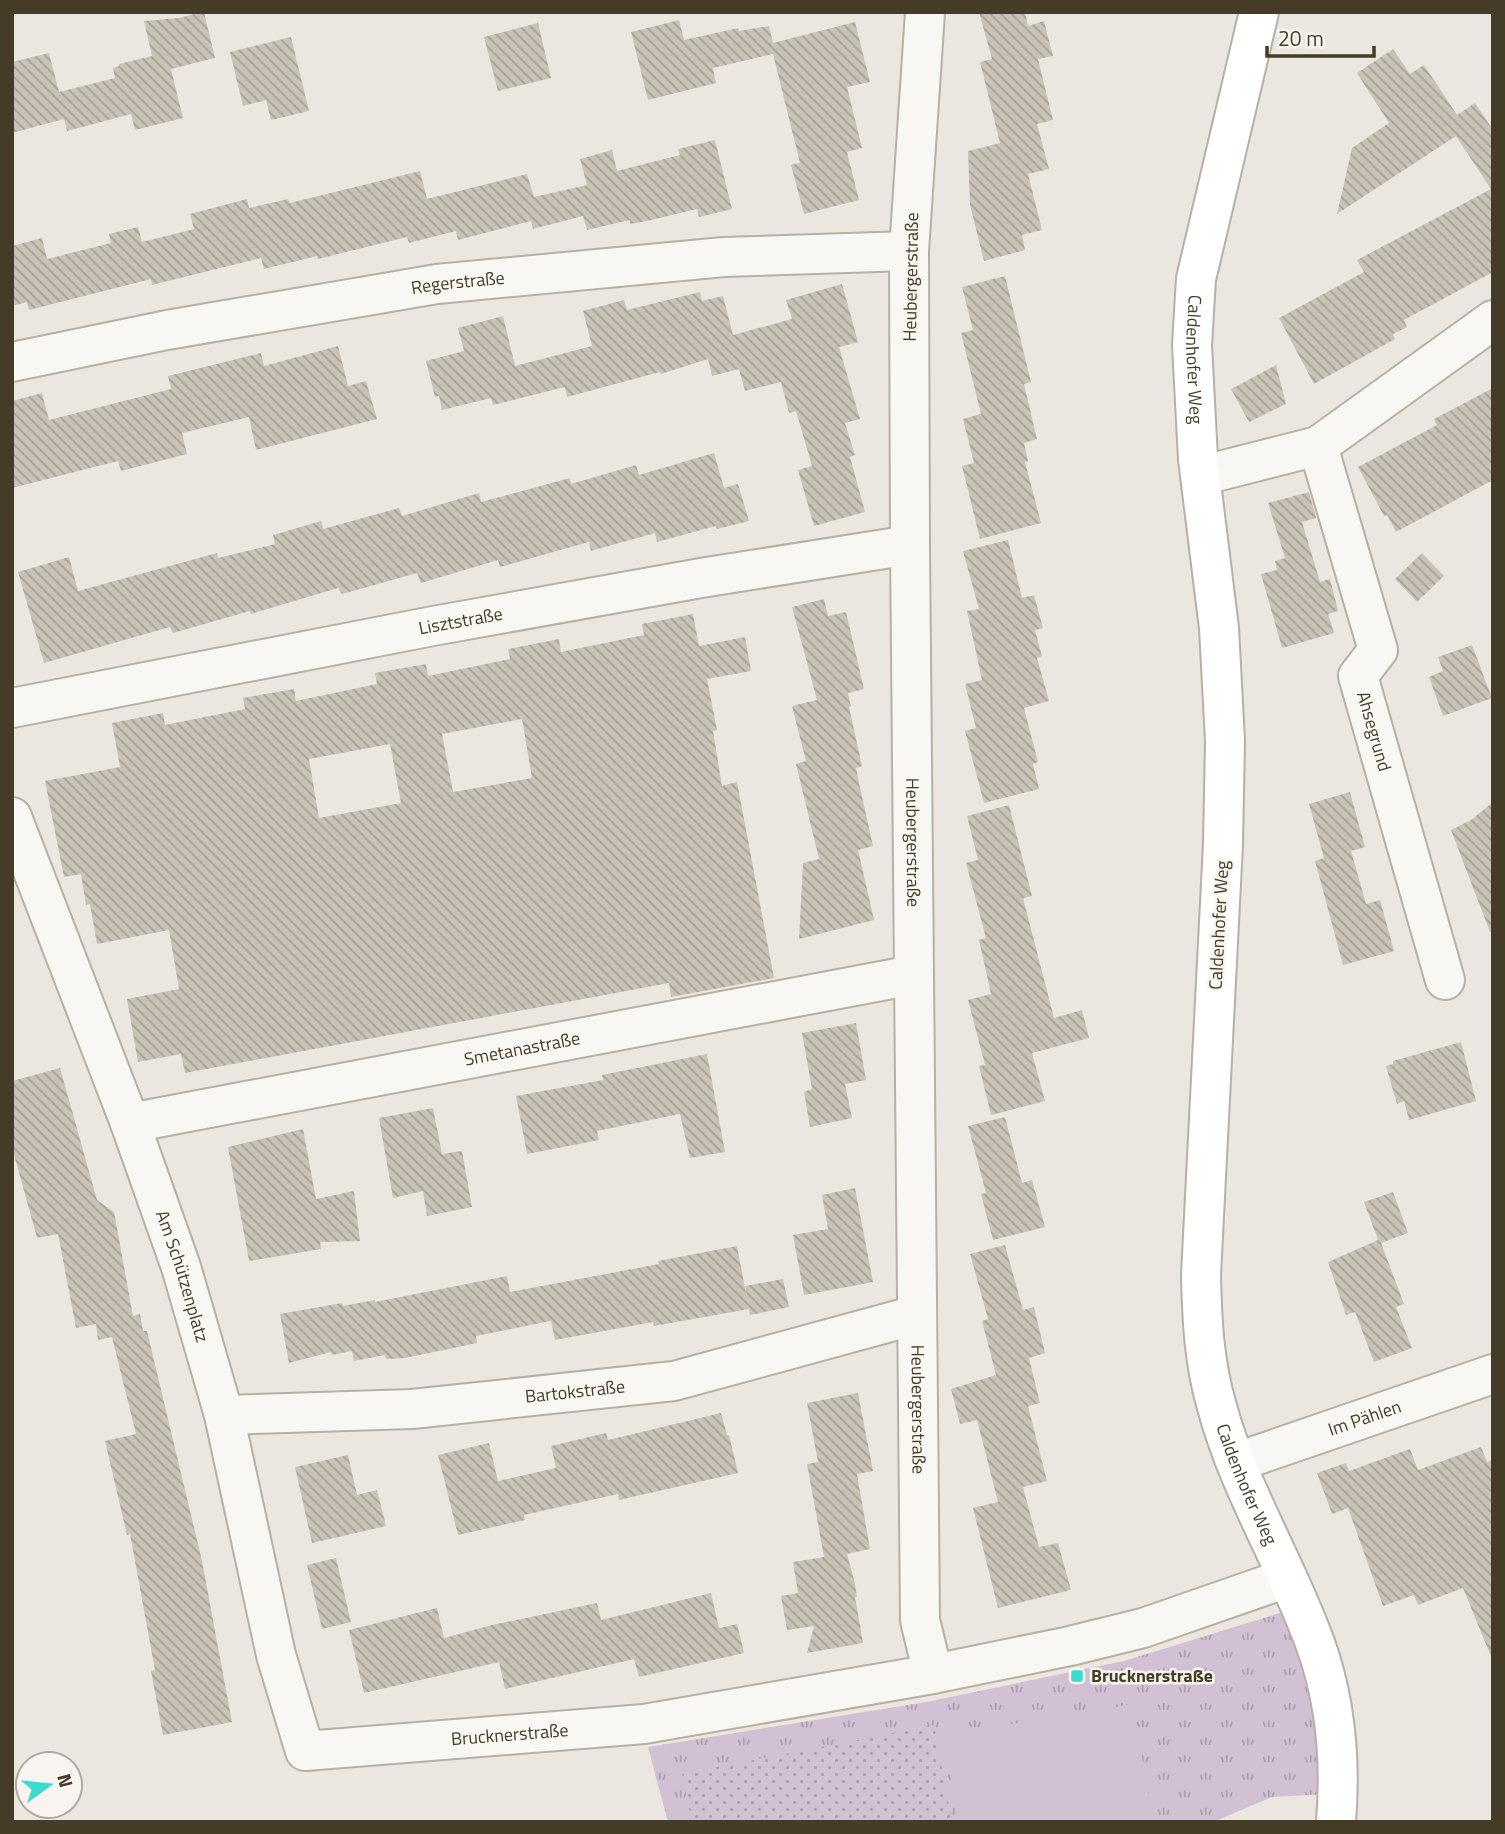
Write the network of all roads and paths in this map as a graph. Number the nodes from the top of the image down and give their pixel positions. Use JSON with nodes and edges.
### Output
{"nodes":[{"id":1,"x":925,"y":12,"type":"edge"},
{"id":2,"x":1259,"y":12,"type":"edge"},
{"id":3,"x":909,"y":251,"type":"junction"},
{"id":4,"x":1493,"y":320,"type":"edge"},
{"id":5,"x":12,"y":362,"type":"edge"},
{"id":6,"x":1318,"y":446,"type":"junction"},
{"id":7,"x":1200,"y":476,"type":"junction"},
{"id":8,"x":909,"y":544,"type":"junction"},
{"id":9,"x":12,"y":708,"type":"edge"},
{"id":10,"x":12,"y":817,"type":"edge"},
{"id":11,"x":914,"y":975,"type":"junction"},
{"id":12,"x":1444,"y":980,"type":"dead end"},
{"id":13,"x":130,"y":1123,"type":"junction"},
{"id":14,"x":916,"y":1315,"type":"junction"},
{"id":15,"x":1493,"y":1374,"type":"edge"},
{"id":16,"x":224,"y":1415,"type":"junction"},
{"id":17,"x":1237,"y":1462,"type":"junction"},
{"id":18,"x":1287,"y":1578,"type":"junction"},
{"id":19,"x":933,"y":1674,"type":"junction"},
{"id":20,"x":305,"y":1751,"type":"joint"},
{"id":21,"x":1336,"y":1822,"type":"edge"}],
"edges":[{"from":1,"to":3,"type":"street","name":"Heubergerstraße"},
{"from":2,"to":7,"type":"main road","name":"Caldenhofer Weg"},
{"from":3,"to":5,"type":"street","name":"Regerstraße"},
{"from":3,"to":8,"type":"street","name":"Heubergerstraße"},
{"from":4,"to":6,"type":"street"},
{"from":6,"to":7,"type":"street"},
{"from":6,"to":12,"type":"street","name":"Ahsegrund"},
{"from":7,"to":17,"type":"main road","name":"Caldenhofer Weg"},
{"from":8,"to":9,"type":"street","name":"Lisztstraße"},
{"from":8,"to":11,"type":"street","name":"Heubergerstraße"},
{"from":10,"to":13,"type":"street","name":"Am Schützenplatz"},
{"from":11,"to":13,"type":"street","name":"Smetanastraße"},
{"from":11,"to":14,"type":"street","name":"Heubergerstraße"},
{"from":13,"to":16,"type":"street","name":"Am Schützenplatz"},
{"from":14,"to":16,"type":"street","name":"Bartokstraße"},
{"from":14,"to":19,"type":"street","name":"Heubergerstraße"},
{"from":15,"to":17,"type":"street","name":"Im Pählen"},
{"from":16,"to":20,"type":"street","name":"Am Schützenplatz"},
{"from":17,"to":18,"type":"main road","name":"Caldenhofer Weg"},
{"from":18,"to":19,"type":"street","name":"Brucknerstraße"},
{"from":18,"to":21,"type":"main road","name":"Caldenhofer Weg"},
{"from":19,"to":20,"type":"street","name":"Brucknerstraße"}]}
